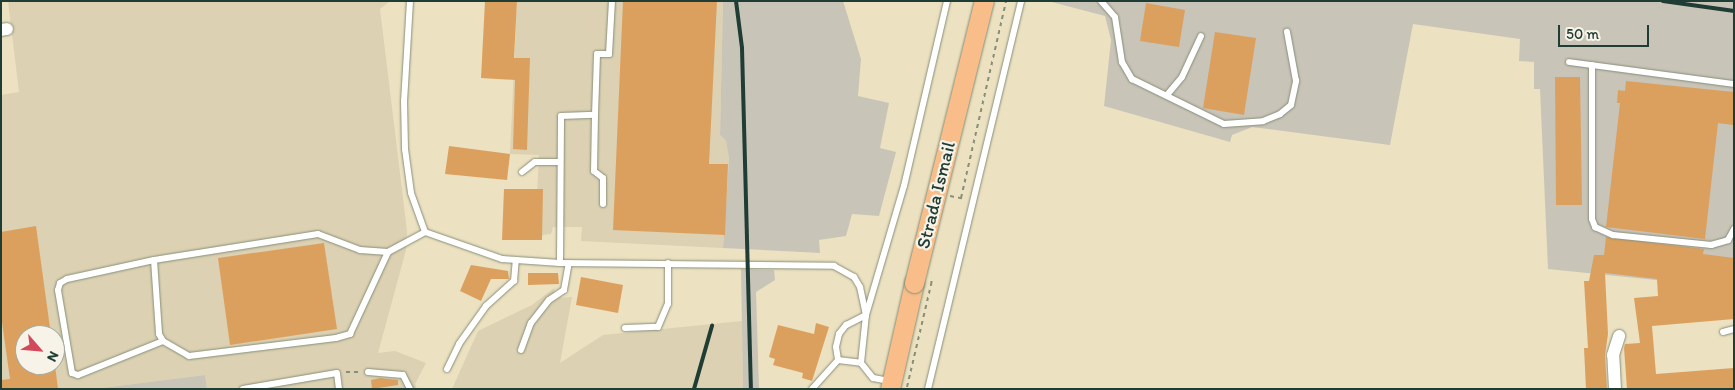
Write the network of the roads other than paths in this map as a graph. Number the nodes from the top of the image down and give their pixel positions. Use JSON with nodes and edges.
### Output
{"nodes":[{"id":1,"x":612,"y":1,"type":"edge"},
{"id":2,"x":948,"y":1,"type":"edge"},
{"id":3,"x":984,"y":1,"type":"edge"},
{"id":4,"x":1021,"y":1,"type":"edge"},
{"id":5,"x":1101,"y":1,"type":"edge"},
{"id":6,"x":411,"y":2,"type":"edge"},
{"id":7,"x":1287,"y":32,"type":"dead end"},
{"id":8,"x":1201,"y":36,"type":"dead end"},
{"id":9,"x":1569,"y":62,"type":"dead end"},
{"id":10,"x":1592,"y":65,"type":"junction"},
{"id":11,"x":1734,"y":84,"type":"edge"},
{"id":12,"x":1167,"y":95,"type":"junction"},
{"id":13,"x":595,"y":115,"type":"junction"},
{"id":14,"x":560,"y":162,"type":"junction"},
{"id":15,"x":522,"y":172,"type":"dead end"},
{"id":16,"x":603,"y":204,"type":"dead end"},
{"id":17,"x":1734,"y":229,"type":"edge"},
{"id":18,"x":425,"y":232,"type":"junction"},
{"id":19,"x":388,"y":252,"type":"junction"},
{"id":20,"x":154,"y":260,"type":"junction"},
{"id":21,"x":516,"y":260,"type":"junction"},
{"id":22,"x":560,"y":263,"type":"junction"},
{"id":23,"x":569,"y":263,"type":"junction"},
{"id":24,"x":668,"y":263,"type":"junction"},
{"id":25,"x":866,"y":315,"type":"junction"},
{"id":26,"x":625,"y":328,"type":"dead end"},
{"id":27,"x":1734,"y":329,"type":"edge"},
{"id":28,"x":1723,"y":332,"type":"dead end"},
{"id":29,"x":1620,"y":336,"type":"dead end"},
{"id":30,"x":163,"y":340,"type":"junction"},
{"id":31,"x":521,"y":350,"type":"dead end"},
{"id":32,"x":838,"y":360,"type":"junction"},
{"id":33,"x":860,"y":363,"type":"junction"},
{"id":34,"x":447,"y":370,"type":"dead end"},
{"id":35,"x":368,"y":372,"type":"road end"},
{"id":36,"x":894,"y":387,"type":"edge"},
{"id":37,"x":243,"y":389,"type":"edge"},
{"id":38,"x":339,"y":389,"type":"edge"},
{"id":39,"x":410,"y":389,"type":"edge"},
{"id":40,"x":812,"y":389,"type":"edge"},
{"id":41,"x":928,"y":389,"type":"edge"},
{"id":42,"x":1615,"y":389,"type":"edge"}],
"edges":[{"from":1,"to":13,"type":"lane"},
{"from":2,"to":25,"type":"lane"},
{"from":3,"to":36,"type":"main road","name":"Strada Ismail","bridge":true},
{"from":4,"to":41,"type":"lane"},
{"from":5,"to":12,"type":"lane"},
{"from":6,"to":18,"type":"lane"},
{"from":7,"to":12,"type":"lane"},
{"from":8,"to":12,"type":"lane"},
{"from":9,"to":10,"type":"lane"},
{"from":10,"to":11,"type":"lane"},
{"from":10,"to":17,"type":"lane"},
{"from":13,"to":14,"type":"lane"},
{"from":13,"to":16,"type":"lane"},
{"from":14,"to":15,"type":"lane"},
{"from":14,"to":22,"type":"lane"},
{"from":18,"to":19,"type":"lane"},
{"from":18,"to":21,"type":"lane"},
{"from":19,"to":20,"type":"lane"},
{"from":19,"to":30,"type":"lane"},
{"from":20,"to":30,"type":"lane"},
{"from":20,"to":30,"type":"lane"},
{"from":21,"to":22,"type":"lane"},
{"from":21,"to":34,"type":"lane"},
{"from":22,"to":23,"type":"lane"},
{"from":23,"to":24,"type":"lane"},
{"from":23,"to":31,"type":"lane"},
{"from":24,"to":25,"type":"lane"},
{"from":24,"to":26,"type":"lane"},
{"from":25,"to":32,"type":"lane"},
{"from":25,"to":33,"type":"lane"},
{"from":27,"to":28,"type":"lane"},
{"from":29,"to":42,"type":"street"},
{"from":32,"to":33,"type":"lane"},
{"from":32,"to":40,"type":"lane"},
{"from":33,"to":36,"type":"lane"},
{"from":35,"to":39,"type":"lane"},
{"from":37,"to":38,"type":"lane"}]}
